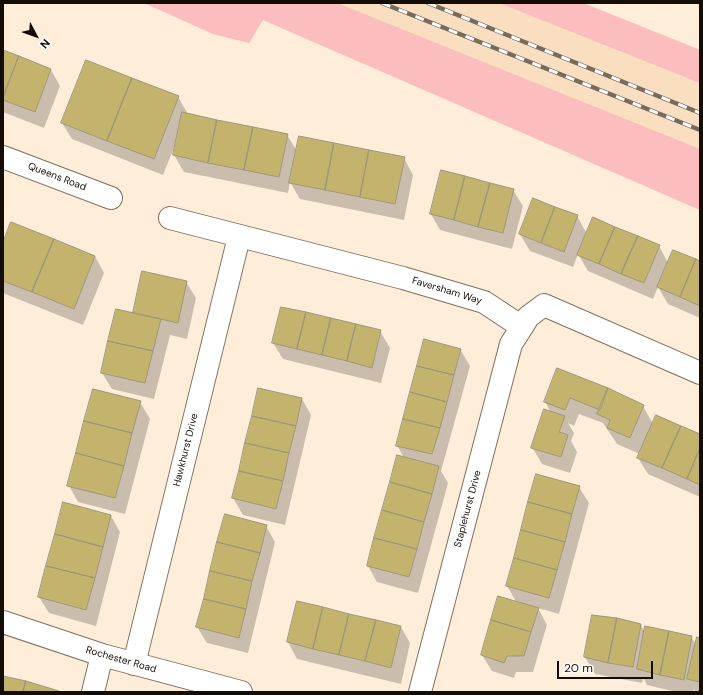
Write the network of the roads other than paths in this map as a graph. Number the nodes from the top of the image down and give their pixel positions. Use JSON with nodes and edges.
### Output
{"nodes":[{"id":1,"x":3,"y":157,"type":"edge"},
{"id":2,"x":111,"y":198,"type":"dead end"},
{"id":3,"x":170,"y":218,"type":"dead end"},
{"id":4,"x":239,"y":237,"type":"junction"},
{"id":5,"x":522,"y":327,"type":"junction"},
{"id":6,"x":700,"y":372,"type":"edge"},
{"id":7,"x":3,"y":622,"type":"edge"},
{"id":8,"x":102,"y":655,"type":"junction"},
{"id":9,"x":134,"y":664,"type":"junction"},
{"id":10,"x":93,"y":692,"type":"edge"},
{"id":11,"x":241,"y":692,"type":"edge"},
{"id":12,"x":420,"y":692,"type":"edge"}],
"edges":[{"from":1,"to":2,"type":"street","name":"Queens Road"},
{"from":3,"to":4,"type":"street","name":"Faversham Way"},
{"from":4,"to":5,"type":"street","name":"Faversham Way"},
{"from":4,"to":9,"type":"street","name":"Hawkhurst Drive"},
{"from":5,"to":6,"type":"street"},
{"from":5,"to":12,"type":"street","name":"Staplehurst Drive"},
{"from":7,"to":8,"type":"street","name":"Rochester Road"},
{"from":8,"to":9,"type":"street","name":"Rochester Road"},
{"from":8,"to":10,"type":"street"},
{"from":9,"to":11,"type":"street","name":"Rochester Road"}]}
